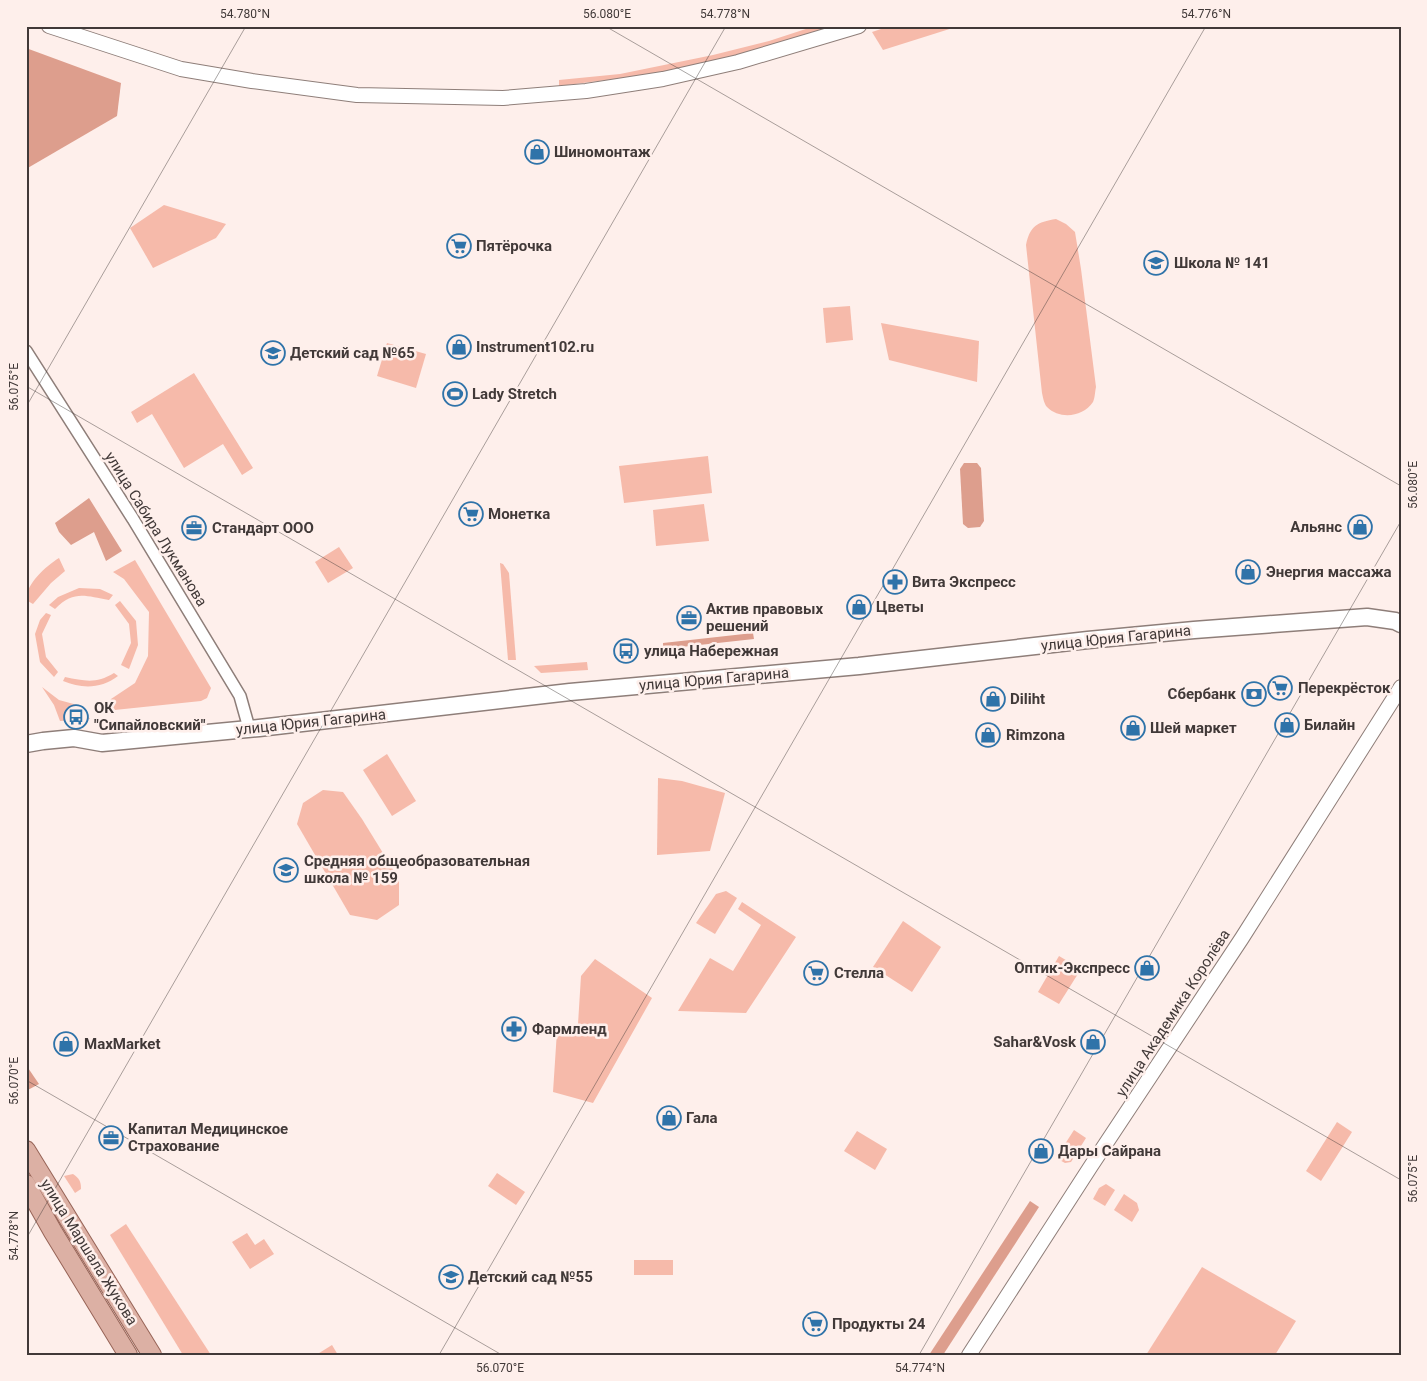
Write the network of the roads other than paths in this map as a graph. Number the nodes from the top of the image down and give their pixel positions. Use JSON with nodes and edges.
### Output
{"nodes":[{"id":1,"x":49,"y":26,"type":"edge"},
{"id":2,"x":859,"y":26,"type":"edge"},
{"id":3,"x":26,"y":351,"type":"edge"},
{"id":4,"x":1401,"y":624,"type":"edge"},
{"id":5,"x":1401,"y":687,"type":"edge"},
{"id":6,"x":249,"y":728,"type":"junction"},
{"id":7,"x":26,"y":744,"type":"edge"},
{"id":8,"x":26,"y":1150,"type":"edge"},
{"id":9,"x":26,"y":1184,"type":"edge"},
{"id":10,"x":128,"y":1355,"type":"edge"},
{"id":11,"x":152,"y":1355,"type":"edge"},
{"id":12,"x":969,"y":1355,"type":"edge"}],
"edges":[{"from":1,"to":2,"type":"street"},
{"from":3,"to":6,"type":"street","name":"улица Сабира Лукманова"},
{"from":4,"to":6,"type":"main road","name":"улица Юрия Гагарина"},
{"from":5,"to":12,"type":"street","name":"улица Академика Королёва"},
{"from":6,"to":7,"type":"main road","name":"улица Юрия Гагарина"},
{"from":8,"to":11,"type":"main road","name":"улица Маршала Жукова"},
{"from":9,"to":10,"type":"main road","name":"улица Маршала Жукова"}]}
